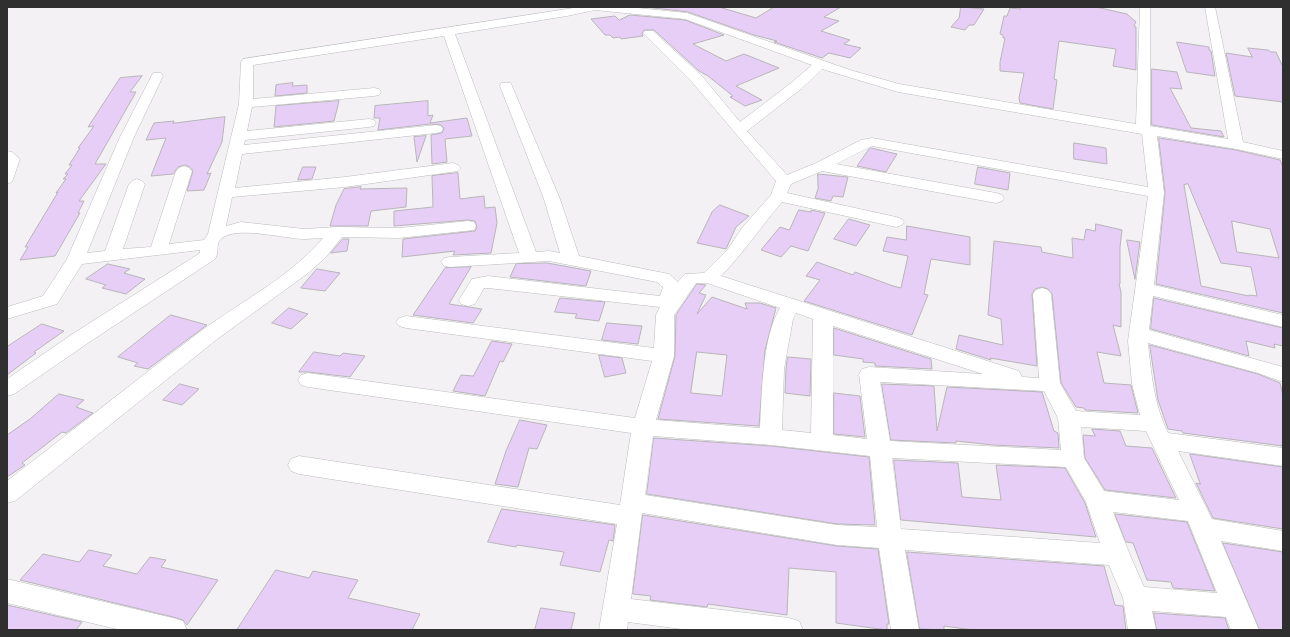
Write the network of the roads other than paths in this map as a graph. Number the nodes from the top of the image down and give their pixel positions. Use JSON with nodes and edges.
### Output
{"nodes":[{"id":1,"x":594,"y":7,"type":"edge"},
{"id":2,"x":1145,"y":7,"type":"edge"},
{"id":3,"x":1210,"y":7,"type":"edge"},
{"id":4,"x":563,"y":10,"type":"edge"},
{"id":5,"x":448,"y":32,"type":"junction"},
{"id":6,"x":649,"y":33,"type":"dead end"},
{"id":7,"x":820,"y":64,"type":"junction"},
{"id":8,"x":157,"y":76,"type":"dead end"},
{"id":9,"x":506,"y":86,"type":"dead end"},
{"id":10,"x":374,"y":92,"type":"dead end"},
{"id":11,"x":246,"y":104,"type":"junction"},
{"id":12,"x":369,"y":123,"type":"dead end"},
{"id":13,"x":436,"y":129,"type":"dead end"},
{"id":14,"x":738,"y":130,"type":"junction"},
{"id":15,"x":1146,"y":131,"type":"junction"},
{"id":16,"x":237,"y":143,"type":"junction"},
{"id":17,"x":1236,"y":145,"type":"junction"},
{"id":18,"x":7,"y":155,"type":"edge"},
{"id":19,"x":1283,"y":155,"type":"edge"},
{"id":20,"x":821,"y":166,"type":"junction"},
{"id":21,"x":453,"y":168,"type":"dead end"},
{"id":22,"x":184,"y":171,"type":"dead end"},
{"id":23,"x":7,"y":179,"type":"edge"},
{"id":24,"x":137,"y":184,"type":"dead end"},
{"id":25,"x":781,"y":188,"type":"junction"},
{"id":26,"x":226,"y":193,"type":"junction"},
{"id":27,"x":1156,"y":193,"type":"junction"},
{"id":28,"x":996,"y":198,"type":"dead end"},
{"id":29,"x":896,"y":222,"type":"dead end"},
{"id":30,"x":468,"y":226,"type":"dead end"},
{"id":31,"x":337,"y":232,"type":"junction"},
{"id":32,"x":213,"y":239,"type":"junction"},
{"id":33,"x":158,"y":251,"type":"junction"},
{"id":34,"x":112,"y":256,"type":"junction"},
{"id":35,"x":529,"y":257,"type":"junction"},
{"id":36,"x":571,"y":259,"type":"junction"},
{"id":37,"x":76,"y":260,"type":"junction"},
{"id":38,"x":450,"y":262,"type":"dead end"},
{"id":39,"x":709,"y":278,"type":"junction"},
{"id":40,"x":1145,"y":289,"type":"junction"},
{"id":41,"x":1042,"y":294,"type":"dead end"},
{"id":42,"x":468,"y":300,"type":"dead end"},
{"id":43,"x":669,"y":303,"type":"junction"},
{"id":44,"x":791,"y":305,"type":"junction"},
{"id":45,"x":7,"y":313,"type":"edge"},
{"id":46,"x":823,"y":316,"type":"junction"},
{"id":47,"x":1283,"y":321,"type":"edge"},
{"id":48,"x":406,"y":322,"type":"dead end"},
{"id":49,"x":1139,"y":334,"type":"junction"},
{"id":50,"x":664,"y":356,"type":"junction"},
{"id":51,"x":1283,"y":375,"type":"edge"},
{"id":52,"x":308,"y":380,"type":"dead end"},
{"id":53,"x":1045,"y":384,"type":"junction"},
{"id":54,"x":7,"y":389,"type":"edge"},
{"id":55,"x":1069,"y":418,"type":"junction"},
{"id":56,"x":643,"y":427,"type":"junction"},
{"id":57,"x":1157,"y":432,"type":"junction"},
{"id":58,"x":771,"y":437,"type":"junction"},
{"id":59,"x":822,"y":442,"type":"junction"},
{"id":60,"x":880,"y":449,"type":"junction"},
{"id":61,"x":1283,"y":457,"type":"edge"},
{"id":62,"x":1073,"y":459,"type":"junction"},
{"id":63,"x":299,"y":465,"type":"dead end"},
{"id":64,"x":7,"y":494,"type":"edge"},
{"id":65,"x":1097,"y":500,"type":"junction"},
{"id":66,"x":630,"y":509,"type":"junction"},
{"id":67,"x":1200,"y":520,"type":"junction"},
{"id":68,"x":890,"y":538,"type":"junction"},
{"id":69,"x":1283,"y":541,"type":"edge"},
{"id":70,"x":1117,"y":555,"type":"junction"},
{"id":71,"x":7,"y":591,"type":"edge"},
{"id":72,"x":1136,"y":598,"type":"junction"},
{"id":73,"x":1235,"y":606,"type":"junction"},
{"id":74,"x":614,"y":619,"type":"edge"},
{"id":75,"x":173,"y":630,"type":"edge"},
{"id":76,"x":789,"y":630,"type":"edge"},
{"id":77,"x":905,"y":630,"type":"edge"},
{"id":78,"x":1142,"y":630,"type":"edge"},
{"id":79,"x":1245,"y":630,"type":"edge"}],
"edges":[{"from":1,"to":4,"type":"street"},
{"from":1,"to":7,"type":"street"},
{"from":2,"to":15,"type":"street"},
{"from":3,"to":17,"type":"street"},
{"from":4,"to":5,"type":"street"},
{"from":5,"to":11,"type":"street"},
{"from":5,"to":35,"type":"street"},
{"from":6,"to":14,"type":"street"},
{"from":7,"to":14,"type":"street"},
{"from":7,"to":15,"type":"street"},
{"from":8,"to":37,"type":"street"},
{"from":9,"to":36,"type":"street"},
{"from":10,"to":11,"type":"street"},
{"from":11,"to":16,"type":"street"},
{"from":12,"to":16,"type":"street"},
{"from":13,"to":16,"type":"street"},
{"from":14,"to":25,"type":"street"},
{"from":15,"to":17,"type":"street"},
{"from":15,"to":27,"type":"street"},
{"from":16,"to":26,"type":"street"},
{"from":17,"to":19,"type":"street"},
{"from":18,"to":23,"type":"street"},
{"from":20,"to":25,"type":"street"},
{"from":20,"to":27,"type":"street"},
{"from":20,"to":28,"type":"street"},
{"from":21,"to":26,"type":"street"},
{"from":22,"to":33,"type":"street"},
{"from":24,"to":34,"type":"street"},
{"from":25,"to":29,"type":"street"},
{"from":25,"to":39,"type":"street"},
{"from":26,"to":32,"type":"street"},
{"from":27,"to":40,"type":"street"},
{"from":30,"to":31,"type":"street"},
{"from":31,"to":32,"type":"street"},
{"from":31,"to":64,"type":"street"},
{"from":32,"to":33,"type":"street"},
{"from":32,"to":54,"type":"street"},
{"from":33,"to":34,"type":"street"},
{"from":34,"to":37,"type":"street"},
{"from":35,"to":36,"type":"street"},
{"from":35,"to":38,"type":"street"},
{"from":36,"to":43,"type":"street"},
{"from":37,"to":45,"type":"street"},
{"from":39,"to":43,"type":"street"},
{"from":39,"to":44,"type":"street"},
{"from":40,"to":47,"type":"street"},
{"from":40,"to":49,"type":"street"},
{"from":41,"to":53,"type":"street"},
{"from":42,"to":43,"type":"street"},
{"from":43,"to":50,"type":"street"},
{"from":44,"to":46,"type":"street"},
{"from":44,"to":58,"type":"street"},
{"from":46,"to":53,"type":"street"},
{"from":46,"to":59,"type":"street"},
{"from":48,"to":50,"type":"street"},
{"from":49,"to":51,"type":"street"},
{"from":49,"to":57,"type":"street"},
{"from":50,"to":56,"type":"street"},
{"from":52,"to":56,"type":"street"},
{"from":53,"to":55,"type":"street"},
{"from":53,"to":60,"type":"street"},
{"from":55,"to":57,"type":"street"},
{"from":55,"to":62,"type":"street"},
{"from":56,"to":58,"type":"street"},
{"from":56,"to":66,"type":"street"},
{"from":57,"to":61,"type":"street"},
{"from":57,"to":67,"type":"street"},
{"from":58,"to":59,"type":"street"},
{"from":59,"to":60,"type":"street"},
{"from":60,"to":62,"type":"street"},
{"from":60,"to":68,"type":"street"},
{"from":62,"to":65,"type":"street"},
{"from":63,"to":66,"type":"street"},
{"from":65,"to":67,"type":"street"},
{"from":65,"to":70,"type":"street"},
{"from":66,"to":68,"type":"street"},
{"from":66,"to":74,"type":"street"},
{"from":67,"to":69,"type":"street"},
{"from":67,"to":73,"type":"street"},
{"from":68,"to":70,"type":"street"},
{"from":68,"to":77,"type":"street"},
{"from":70,"to":72,"type":"street"},
{"from":71,"to":75,"type":"street"},
{"from":72,"to":73,"type":"street"},
{"from":72,"to":78,"type":"street"},
{"from":73,"to":79,"type":"street"},
{"from":74,"to":76,"type":"street"}]}
